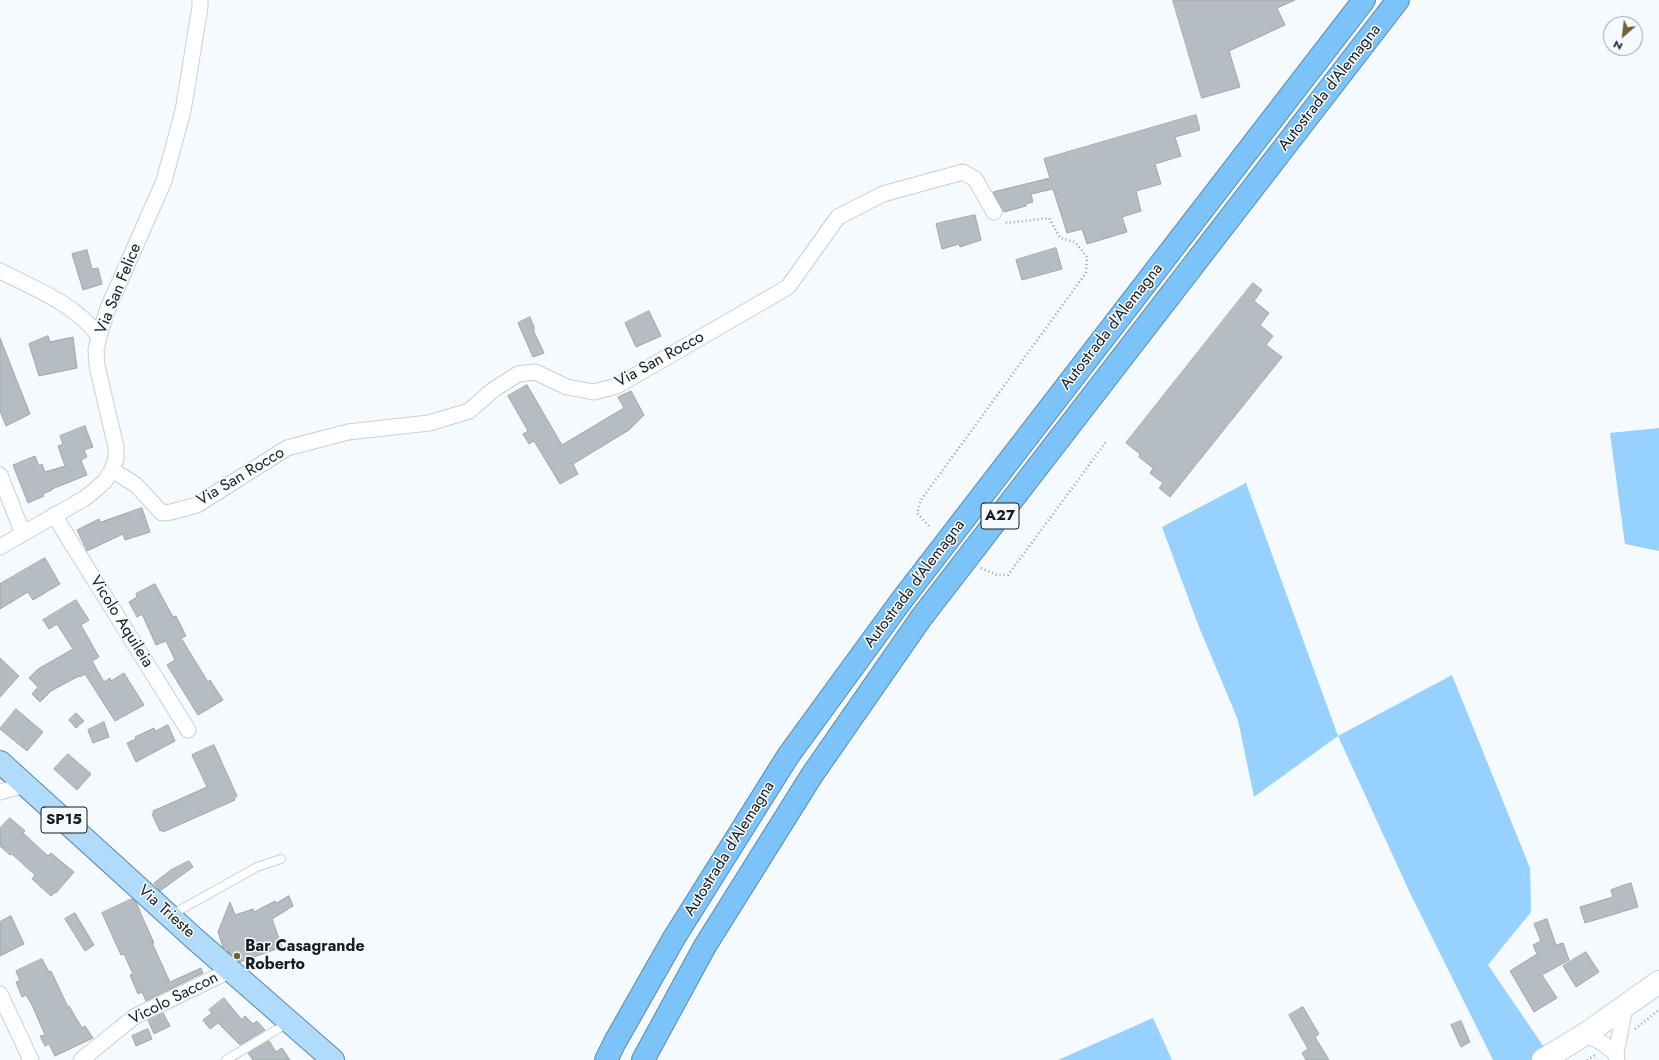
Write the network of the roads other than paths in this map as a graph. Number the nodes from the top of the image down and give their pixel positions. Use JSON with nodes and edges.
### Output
{"nodes":[{"id":1,"x":200,"y":0,"type":"edge"},
{"id":2,"x":1364,"y":0,"type":"edge"},
{"id":3,"x":1398,"y":0,"type":"edge"},
{"id":4,"x":994,"y":212,"type":"road end"},
{"id":5,"x":0,"y":271,"type":"edge"},
{"id":6,"x":99,"y":336,"type":"junction"},
{"id":7,"x":112,"y":470,"type":"junction"},
{"id":8,"x":0,"y":475,"type":"edge"},
{"id":9,"x":54,"y":515,"type":"junction"},
{"id":10,"x":23,"y":534,"type":"junction"},
{"id":11,"x":0,"y":547,"type":"edge"},
{"id":12,"x":188,"y":730,"type":"dead end"},
{"id":13,"x":0,"y":762,"type":"edge"},
{"id":14,"x":25,"y":785,"type":"junction"},
{"id":15,"x":0,"y":792,"type":"edge"},
{"id":16,"x":281,"y":859,"type":"dead end"},
{"id":17,"x":170,"y":915,"type":"junction"},
{"id":18,"x":231,"y":970,"type":"junction"},
{"id":19,"x":1659,"y":982,"type":"edge"},
{"id":20,"x":0,"y":994,"type":"edge"},
{"id":21,"x":1625,"y":1007,"type":"junction"},
{"id":22,"x":289,"y":1022,"type":"junction"},
{"id":23,"x":1585,"y":1035,"type":"junction"},
{"id":24,"x":1616,"y":1057,"type":"edge"},
{"id":25,"x":607,"y":1059,"type":"edge"},
{"id":26,"x":1551,"y":1059,"type":"edge"},
{"id":27,"x":31,"y":1060,"type":"edge"},
{"id":28,"x":81,"y":1060,"type":"edge"},
{"id":29,"x":226,"y":1060,"type":"edge"},
{"id":30,"x":333,"y":1060,"type":"edge"},
{"id":31,"x":643,"y":1060,"type":"edge"}],
"edges":[{"from":1,"to":6,"type":"street","name":"Via San Felice"},
{"from":2,"to":25,"type":"highway","name":"Autostrada d'Alemagna","number":"A27"},
{"from":3,"to":31,"type":"highway","name":"Autostrada d'Alemagna","number":"A27"},
{"from":4,"to":7,"type":"street","name":"Via San Rocco"},
{"from":5,"to":6,"type":"street"},
{"from":6,"to":7,"type":"street","name":"Via San Felice"},
{"from":7,"to":9,"type":"street","name":"Via San Felice"},
{"from":8,"to":10,"type":"street"},
{"from":9,"to":10,"type":"street","name":"Via San Felice"},
{"from":9,"to":12,"type":"street","name":"Vicolo Aquileia"},
{"from":10,"to":11,"type":"street","name":"Via San Felice"},
{"from":13,"to":14,"type":"main road","name":"Via Trieste","number":"SP15"},
{"from":14,"to":15,"type":"street"},
{"from":14,"to":17,"type":"main road","name":"Via Trieste","number":"SP15"},
{"from":16,"to":17,"type":"lane"},
{"from":17,"to":18,"type":"main road","name":"Via Trieste","number":"SP15"},
{"from":18,"to":22,"type":"main road","name":"Via Trieste","number":"SP15"},
{"from":18,"to":28,"type":"street","name":"Vicolo Saccon"},
{"from":19,"to":21,"type":"main road"},
{"from":20,"to":27,"type":"street"},
{"from":21,"to":23,"type":"main road"},
{"from":21,"to":24,"type":"street"},
{"from":22,"to":29,"type":"lane"},
{"from":22,"to":30,"type":"main road","name":"Via Trieste","number":"SP15"},
{"from":23,"to":24,"type":"street"},
{"from":23,"to":26,"type":"main road"}]}
